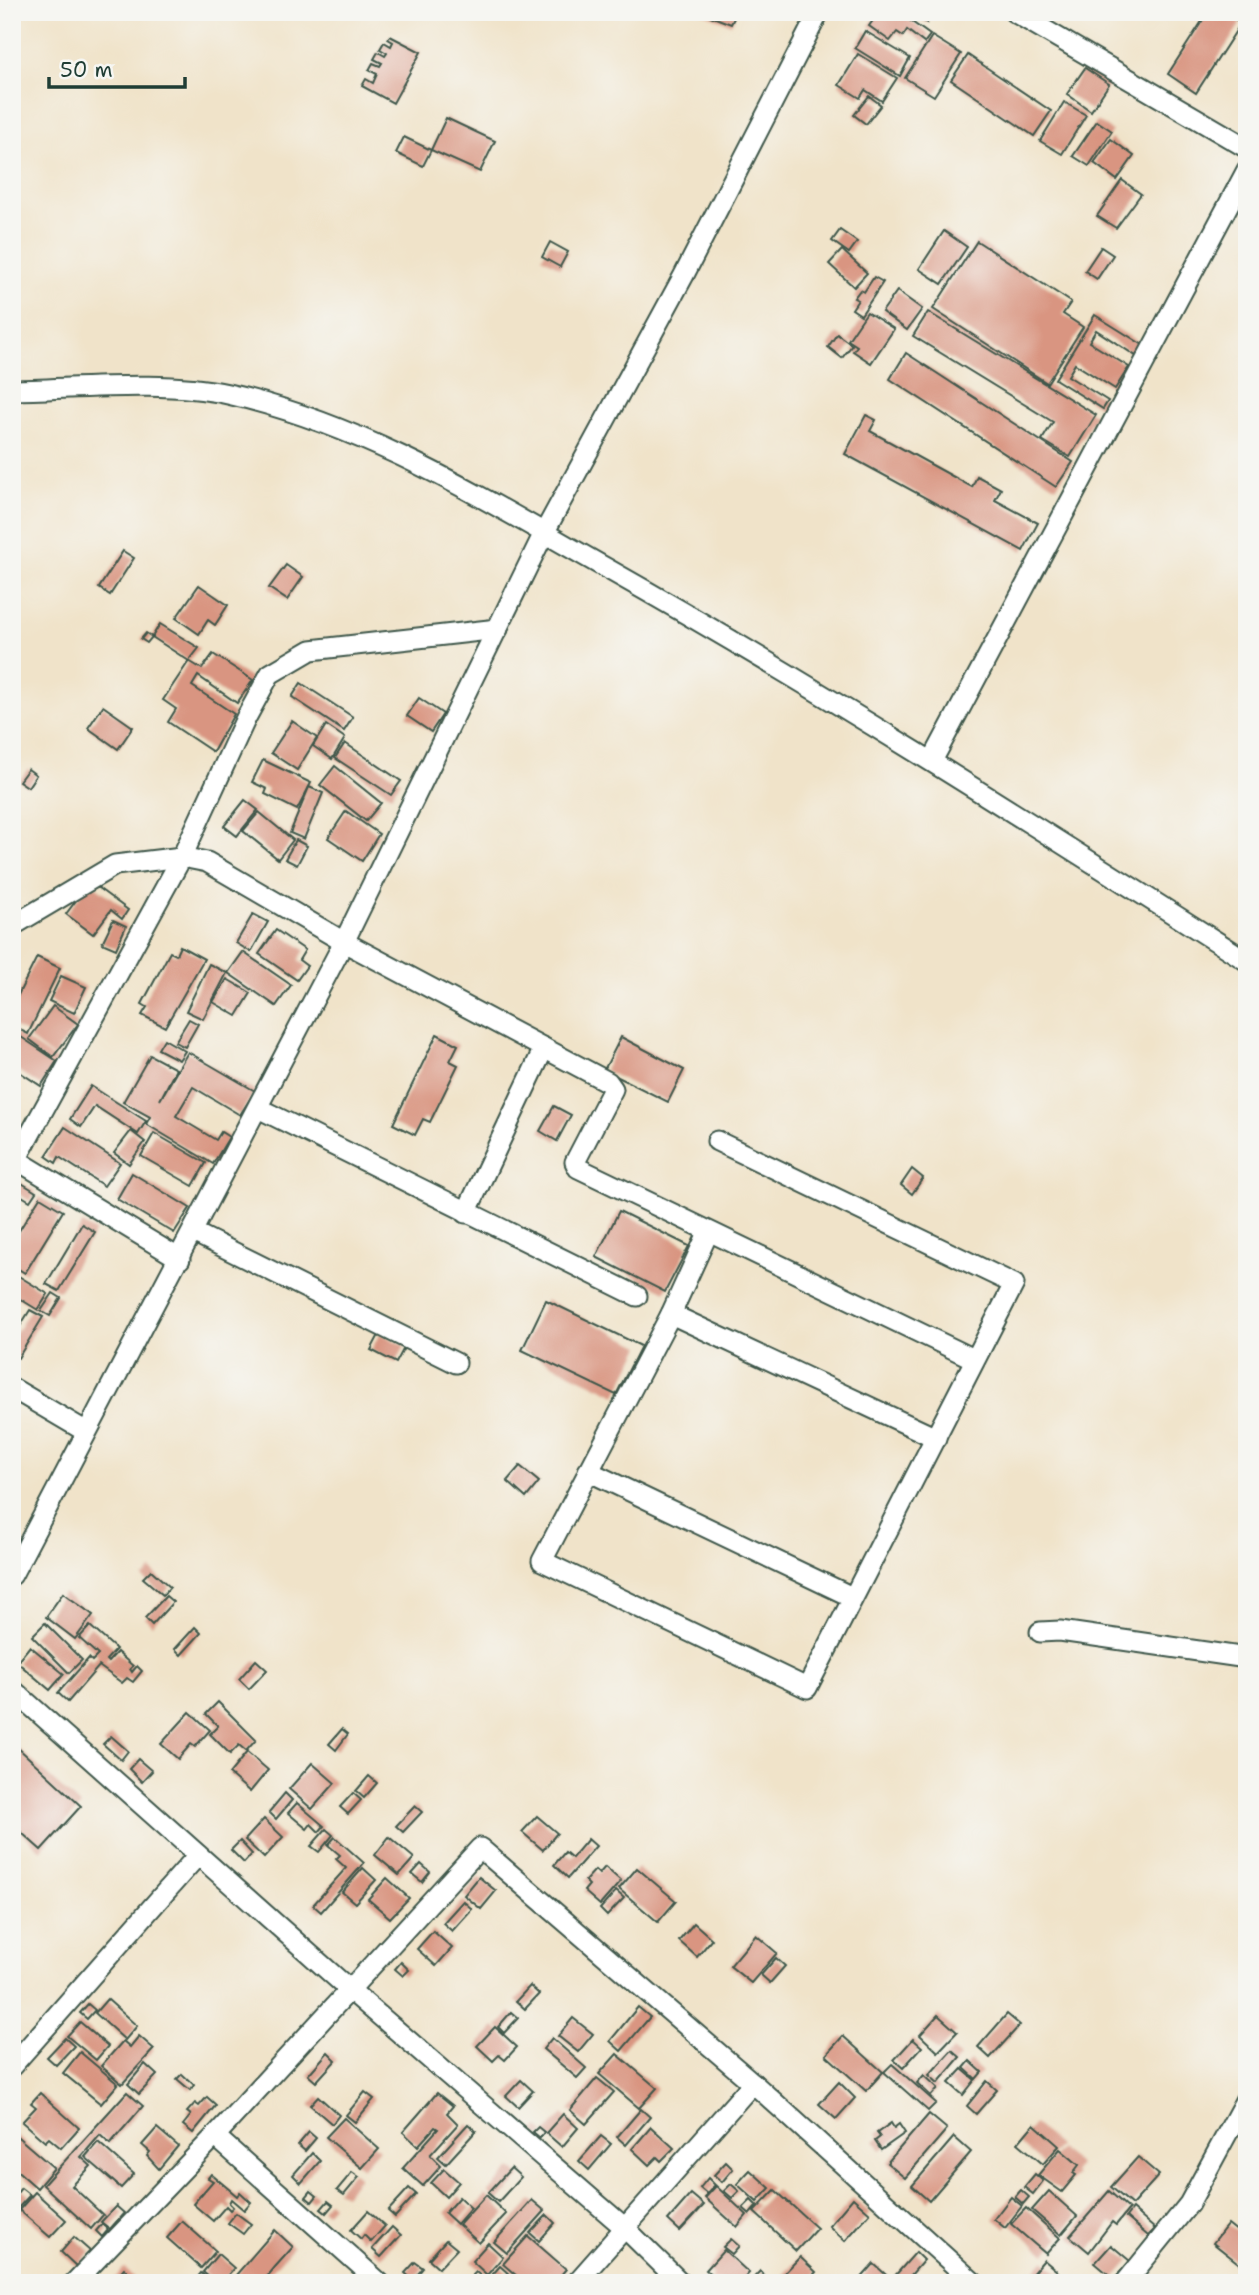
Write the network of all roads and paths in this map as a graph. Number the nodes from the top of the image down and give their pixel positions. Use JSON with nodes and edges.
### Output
{"nodes":[{"id":1,"x":819,"y":12,"type":"edge"},
{"id":2,"x":1014,"y":12,"type":"edge"},
{"id":3,"x":1247,"y":148,"type":"edge"},
{"id":4,"x":1247,"y":170,"type":"edge"},
{"id":5,"x":12,"y":390,"type":"edge"},
{"id":6,"x":544,"y":533,"type":"junction"},
{"id":7,"x":498,"y":629,"type":"junction"},
{"id":8,"x":932,"y":761,"type":"junction"},
{"id":9,"x":182,"y":858,"type":"junction"},
{"id":10,"x":12,"y":926,"type":"edge"},
{"id":11,"x":344,"y":942,"type":"junction"},
{"id":12,"x":1247,"y":961,"type":"edge"},
{"id":13,"x":544,"y":1048,"type":"junction"},
{"id":14,"x":258,"y":1108,"type":"junction"},
{"id":15,"x":717,"y":1141,"type":"dead end"},
{"id":16,"x":14,"y":1158,"type":"edge"},
{"id":17,"x":466,"y":1213,"type":"junction"},
{"id":18,"x":193,"y":1232,"type":"junction"},
{"id":19,"x":708,"y":1233,"type":"junction"},
{"id":20,"x":180,"y":1259,"type":"junction"},
{"id":21,"x":637,"y":1296,"type":"dead end"},
{"id":22,"x":671,"y":1314,"type":"junction"},
{"id":23,"x":974,"y":1359,"type":"junction"},
{"id":24,"x":456,"y":1363,"type":"dead end"},
{"id":25,"x":12,"y":1388,"type":"edge"},
{"id":26,"x":85,"y":1432,"type":"junction"},
{"id":27,"x":936,"y":1438,"type":"junction"},
{"id":28,"x":588,"y":1471,"type":"junction"},
{"id":29,"x":12,"y":1574,"type":"edge"},
{"id":30,"x":852,"y":1597,"type":"junction"},
{"id":31,"x":1040,"y":1632,"type":"dead end"},
{"id":32,"x":1247,"y":1658,"type":"edge"},
{"id":33,"x":12,"y":1689,"type":"edge"},
{"id":34,"x":198,"y":1855,"type":"junction"},
{"id":35,"x":349,"y":1990,"type":"junction"},
{"id":36,"x":12,"y":2066,"type":"edge"},
{"id":37,"x":753,"y":2083,"type":"junction"},
{"id":38,"x":1247,"y":2097,"type":"edge"},
{"id":39,"x":215,"y":2136,"type":"junction"},
{"id":40,"x":625,"y":2228,"type":"junction"},
{"id":41,"x":74,"y":2283,"type":"edge"},
{"id":42,"x":380,"y":2283,"type":"edge"},
{"id":43,"x":576,"y":2283,"type":"edge"},
{"id":44,"x":681,"y":2283,"type":"edge"},
{"id":45,"x":974,"y":2283,"type":"edge"},
{"id":46,"x":1125,"y":2283,"type":"edge"}],
"edges":[{"from":1,"to":6,"type":"street"},
{"from":2,"to":3,"type":"street"},
{"from":4,"to":8,"type":"street"},
{"from":5,"to":6,"type":"street"},
{"from":6,"to":7,"type":"street"},
{"from":6,"to":8,"type":"street"},
{"from":7,"to":9,"type":"street"},
{"from":7,"to":11,"type":"street"},
{"from":8,"to":12,"type":"street"},
{"from":9,"to":10,"type":"street"},
{"from":9,"to":11,"type":"street"},
{"from":9,"to":16,"type":"street"},
{"from":11,"to":13,"type":"street"},
{"from":11,"to":14,"type":"street"},
{"from":13,"to":17,"type":"street"},
{"from":13,"to":19,"type":"street"},
{"from":14,"to":17,"type":"street"},
{"from":14,"to":18,"type":"street"},
{"from":15,"to":23,"type":"street"},
{"from":16,"to":20,"type":"street"},
{"from":17,"to":21,"type":"street"},
{"from":18,"to":20,"type":"street"},
{"from":18,"to":24,"type":"street"},
{"from":19,"to":22,"type":"street"},
{"from":19,"to":23,"type":"street"},
{"from":20,"to":26,"type":"street"},
{"from":22,"to":27,"type":"street"},
{"from":22,"to":28,"type":"street"},
{"from":23,"to":27,"type":"street"},
{"from":25,"to":26,"type":"street"},
{"from":26,"to":29,"type":"street"},
{"from":27,"to":30,"type":"street"},
{"from":28,"to":30,"type":"street"},
{"from":28,"to":30,"type":"street"},
{"from":31,"to":32,"type":"street"},
{"from":33,"to":34,"type":"street"},
{"from":34,"to":35,"type":"street"},
{"from":34,"to":36,"type":"street"},
{"from":35,"to":37,"type":"street"},
{"from":35,"to":39,"type":"street"},
{"from":35,"to":40,"type":"street"},
{"from":37,"to":40,"type":"street"},
{"from":37,"to":45,"type":"street"},
{"from":38,"to":46,"type":"street"},
{"from":39,"to":41,"type":"street"},
{"from":39,"to":42,"type":"street"},
{"from":40,"to":43,"type":"street"},
{"from":40,"to":44,"type":"street"}]}
